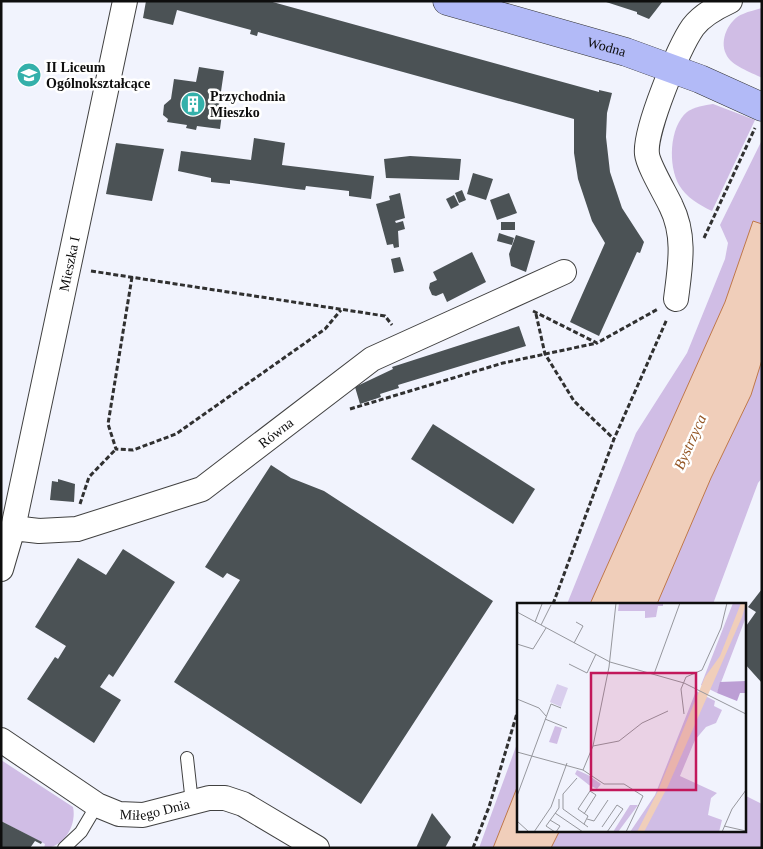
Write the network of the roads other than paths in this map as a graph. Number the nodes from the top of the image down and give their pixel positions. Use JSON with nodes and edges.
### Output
{"nodes":[{"id":1,"x":125,"y":1,"type":"edge"},
{"id":2,"x":730,"y":1,"type":"edge"},
{"id":3,"x":454,"y":2,"type":"edge"},
{"id":4,"x":674,"y":69,"type":"junction"},
{"id":5,"x":759,"y":117,"type":"edge"},
{"id":6,"x":564,"y":272,"type":"dead end"},
{"id":7,"x":676,"y":299,"type":"road end"},
{"id":8,"x":13,"y":528,"type":"junction"},
{"id":9,"x":1,"y":569,"type":"edge"},
{"id":10,"x":1,"y":740,"type":"edge"},
{"id":11,"x":187,"y":758,"type":"dead end"},
{"id":12,"x":192,"y":803,"type":"junction"},
{"id":13,"x":98,"y":805,"type":"junction"},
{"id":14,"x":64,"y":848,"type":"edge"},
{"id":15,"x":317,"y":848,"type":"edge"}],
"edges":[{"from":1,"to":8,"type":"street","name":"Mieszka I"},
{"from":2,"to":4,"type":"street"},
{"from":3,"to":4,"type":"street","name":"Wodna"},
{"from":4,"to":5,"type":"street","name":"Wodna"},
{"from":4,"to":7,"type":"street"},
{"from":6,"to":8,"type":"street","name":"Równa"},
{"from":8,"to":9,"type":"street"},
{"from":10,"to":13,"type":"street","name":"Miłego Dnia"},
{"from":11,"to":12,"type":"lane"},
{"from":12,"to":13,"type":"street","name":"Miłego Dnia"},
{"from":12,"to":15,"type":"street","name":"Miłego Dnia"},
{"from":13,"to":14,"type":"lane"}]}
